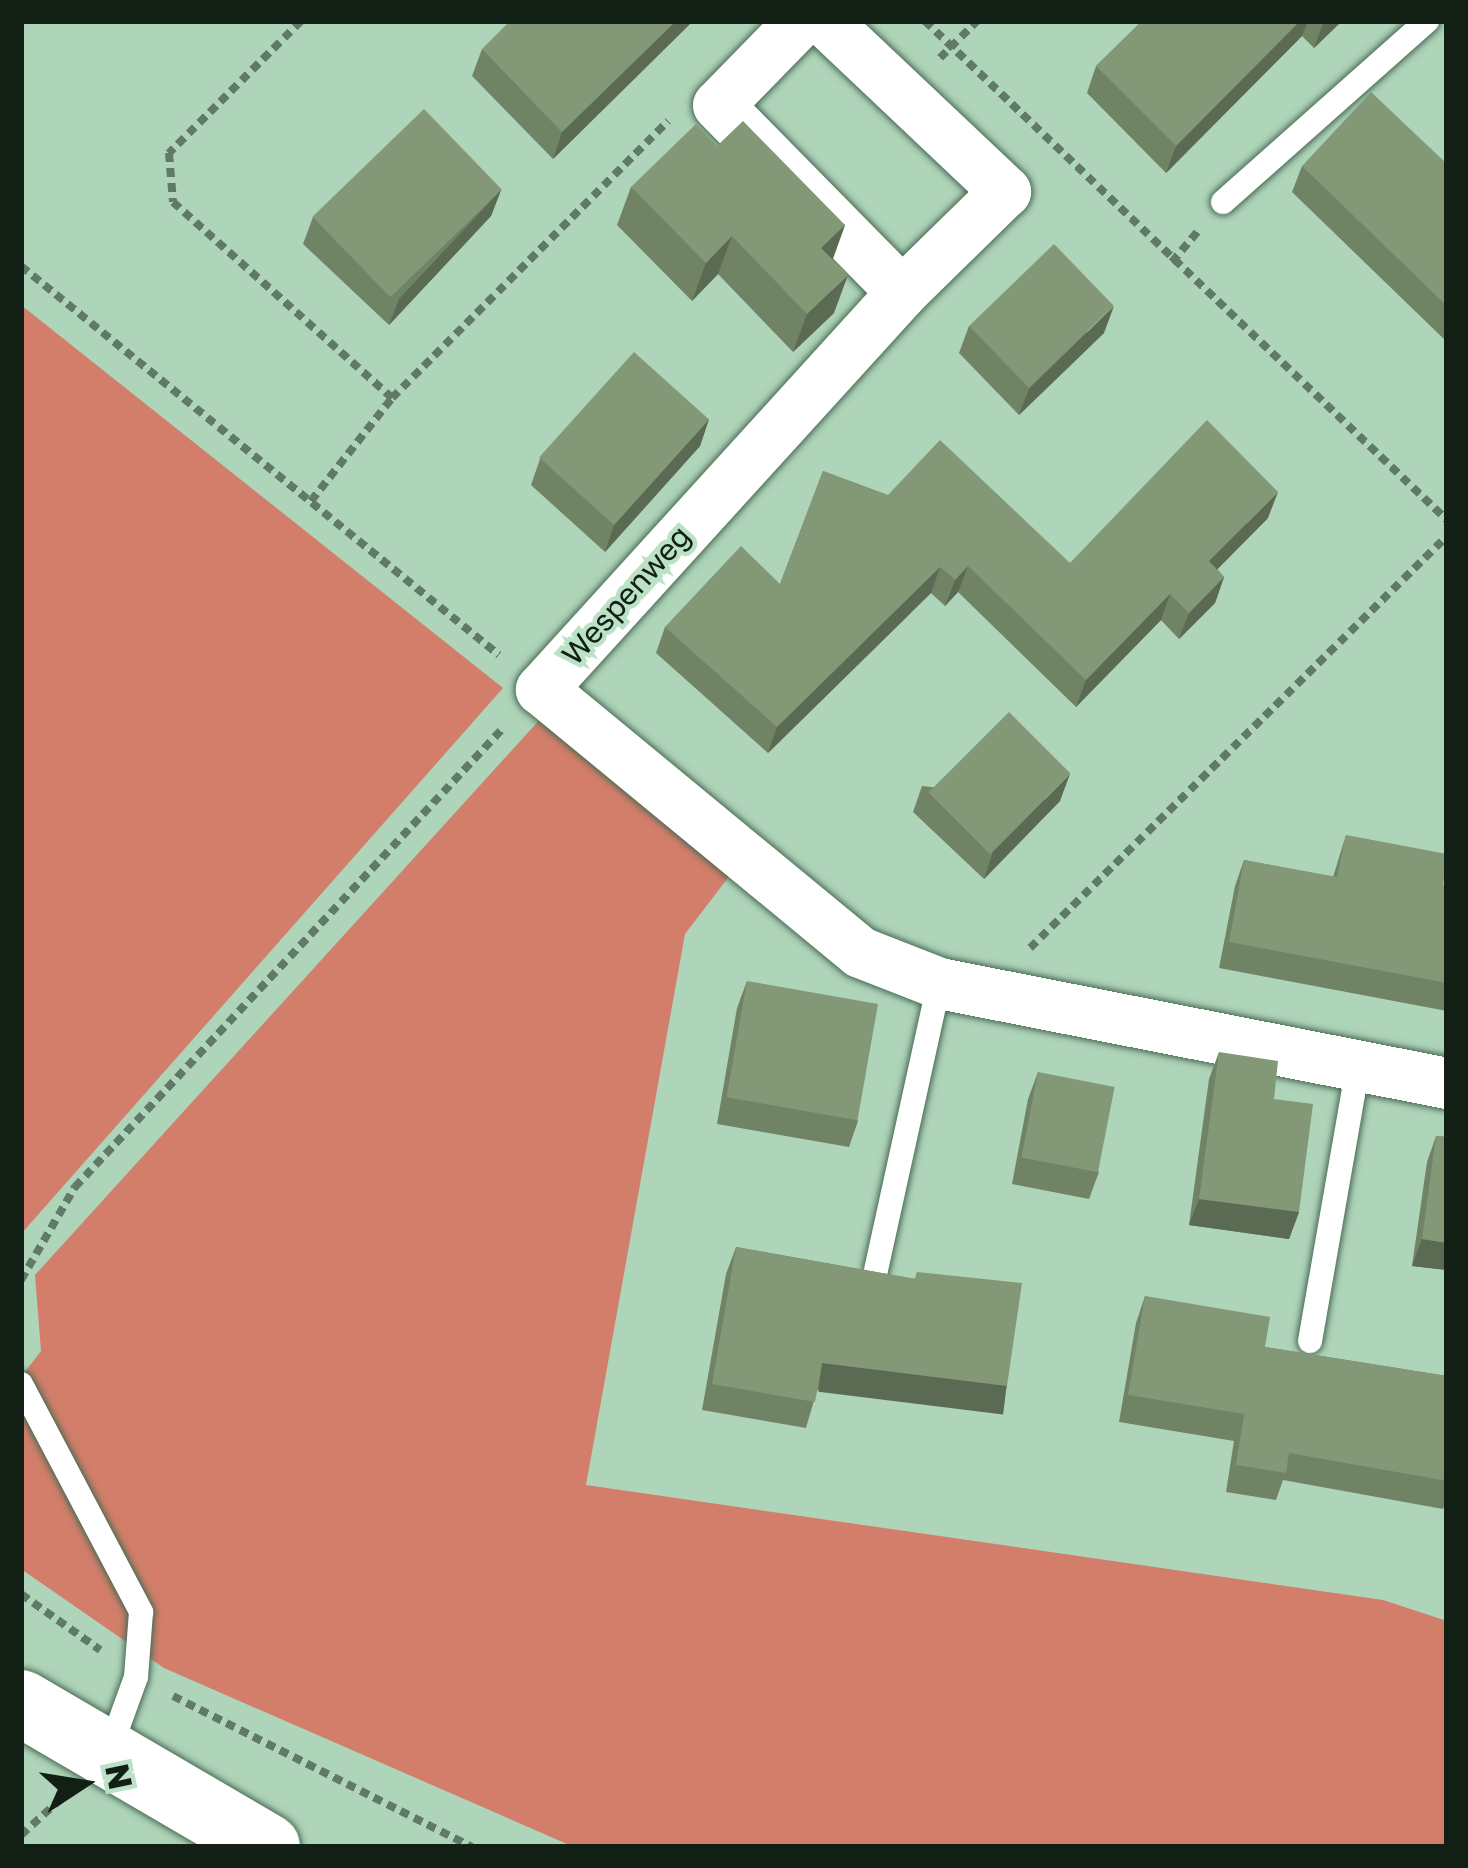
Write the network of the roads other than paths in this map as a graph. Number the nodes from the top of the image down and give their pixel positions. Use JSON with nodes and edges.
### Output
{"nodes":[{"id":1,"x":800,"y":21,"type":"edge"},
{"id":2,"x":824,"y":21,"type":"edge"},
{"id":3,"x":1427,"y":21,"type":"edge"},
{"id":4,"x":1222,"y":202,"type":"dead end"},
{"id":5,"x":902,"y":292,"type":"junction"},
{"id":6,"x":964,"y":986,"type":"junction"},
{"id":7,"x":1358,"y":1067,"type":"junction"},
{"id":8,"x":1447,"y":1083,"type":"edge"},
{"id":9,"x":876,"y":1270,"type":"edge"},
{"id":10,"x":1310,"y":1341,"type":"dead end"},
{"id":11,"x":21,"y":1384,"type":"edge"},
{"id":12,"x":21,"y":1703,"type":"edge"},
{"id":13,"x":107,"y":1757,"type":"junction"},
{"id":14,"x":267,"y":1847,"type":"edge"}],
"edges":[{"from":1,"to":5,"type":"street"},
{"from":2,"to":5,"type":"street","name":"Wespenweg"},
{"from":3,"to":4,"type":"lane"},
{"from":5,"to":6,"type":"street","name":"Wespenweg"},
{"from":6,"to":7,"type":"street","name":"Wespenweg"},
{"from":6,"to":9,"type":"lane"},
{"from":7,"to":8,"type":"street","name":"Wespenweg"},
{"from":7,"to":10,"type":"lane"},
{"from":11,"to":13,"type":"lane"},
{"from":12,"to":13,"type":"street"},
{"from":13,"to":14,"type":"street"}]}
